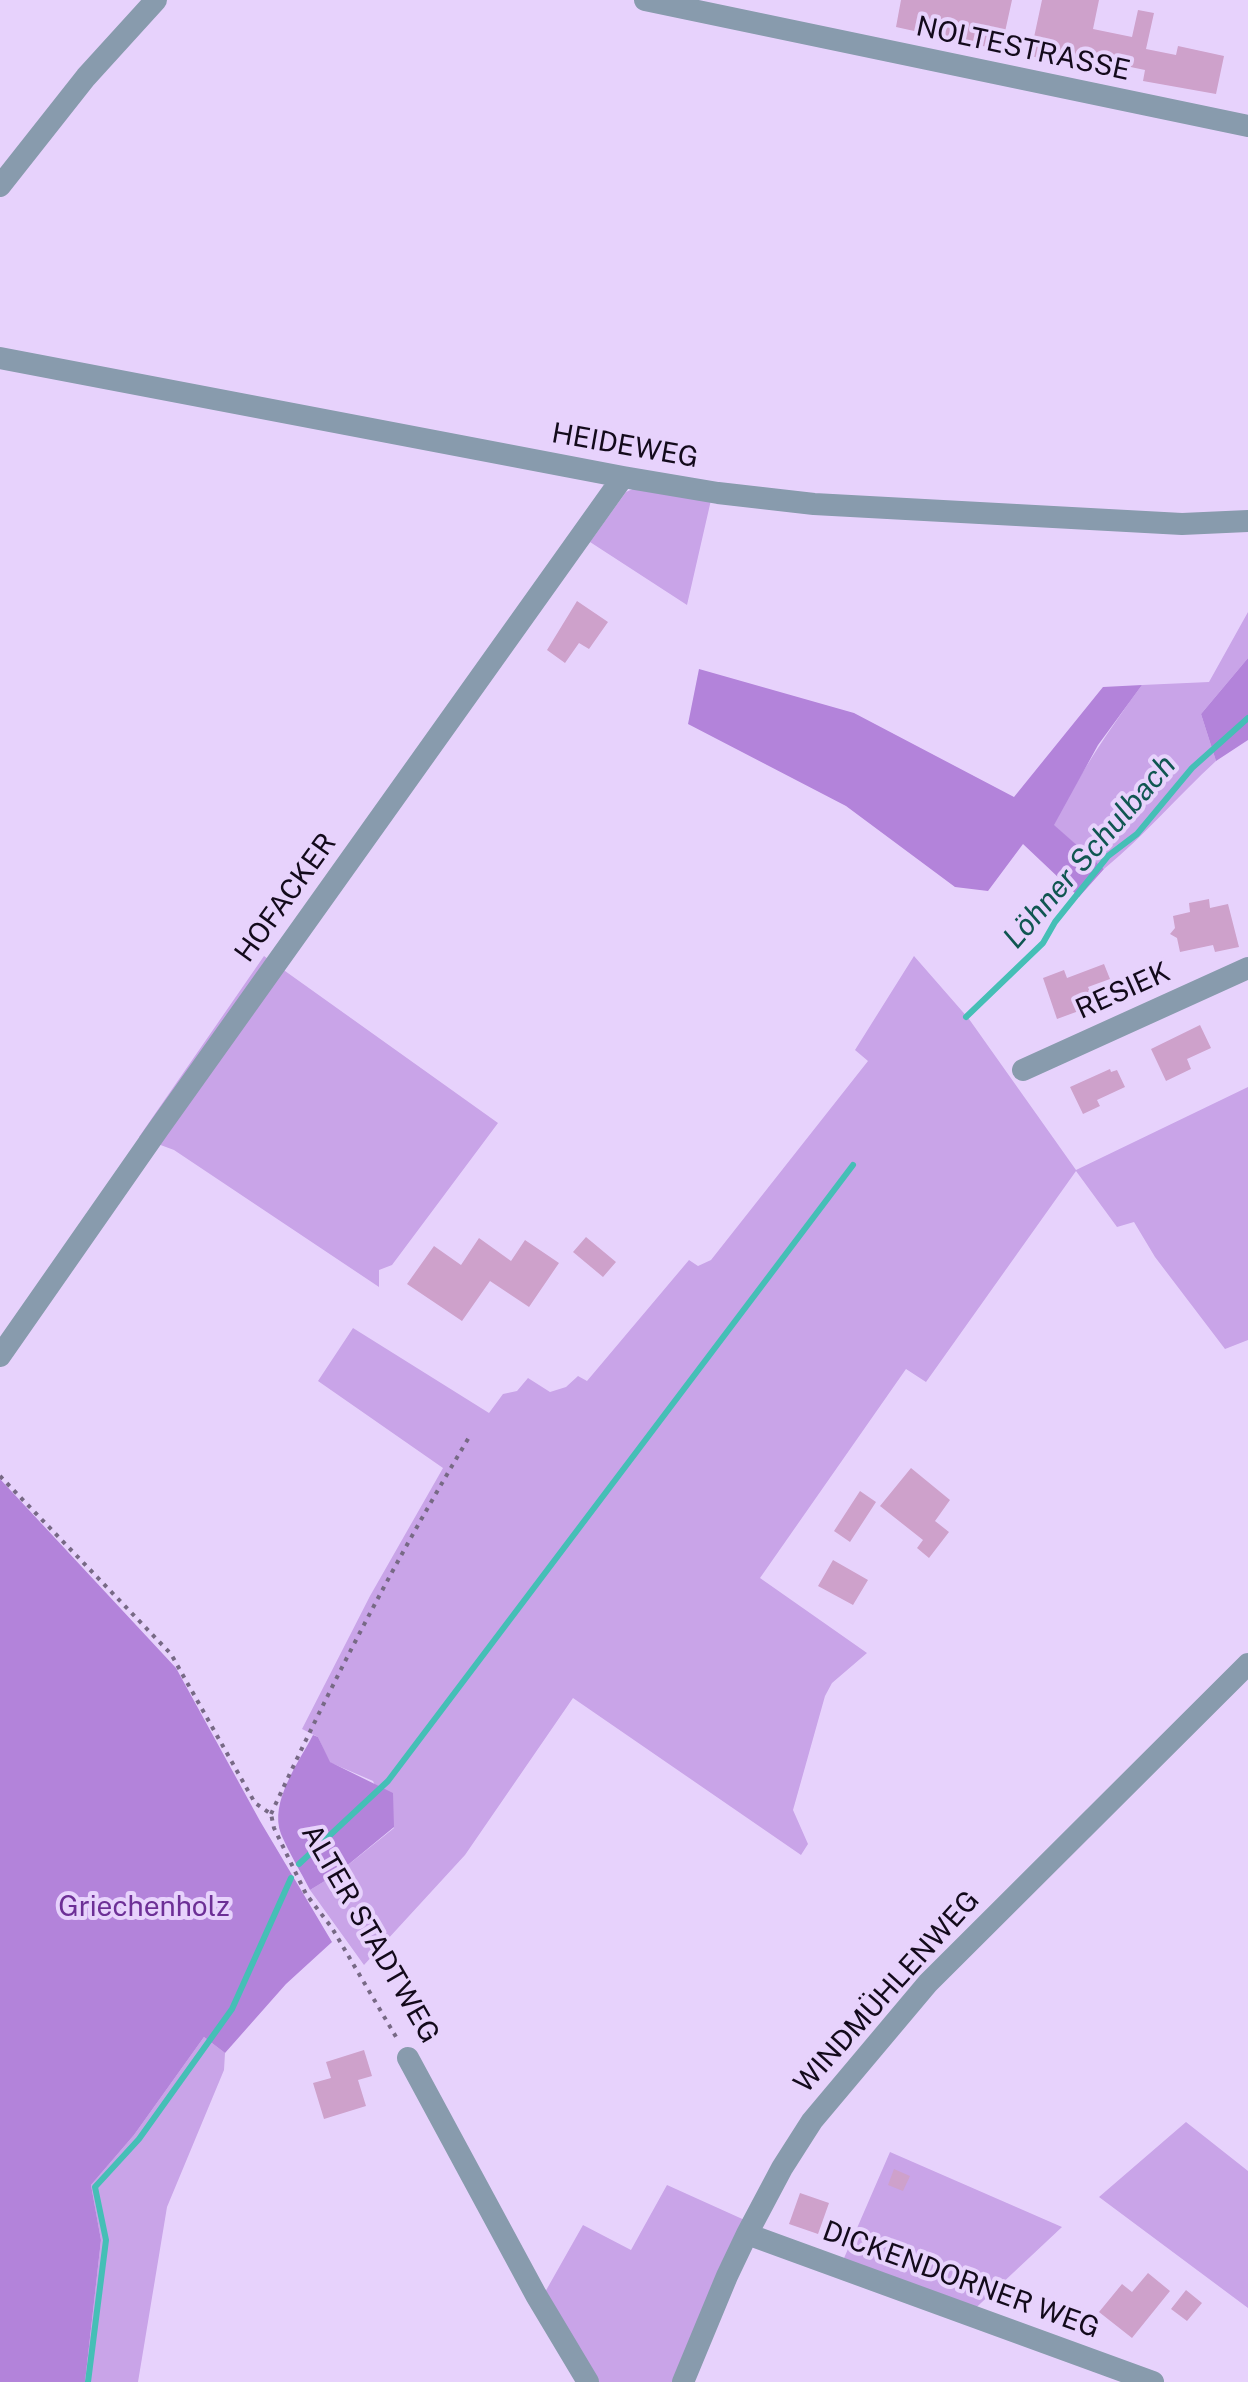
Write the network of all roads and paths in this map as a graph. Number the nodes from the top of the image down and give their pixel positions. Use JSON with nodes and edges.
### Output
{"nodes":[{"id":1,"x":156,"y":0,"type":"edge"},
{"id":2,"x":645,"y":0,"type":"edge"},
{"id":3,"x":1248,"y":126,"type":"edge"},
{"id":4,"x":0,"y":186,"type":"edge"},
{"id":5,"x":0,"y":358,"type":"edge"},
{"id":6,"x":623,"y":477,"type":"junction"},
{"id":7,"x":1248,"y":521,"type":"edge"},
{"id":8,"x":1248,"y":968,"type":"edge"},
{"id":9,"x":1023,"y":1070,"type":"dead end"},
{"id":10,"x":0,"y":1356,"type":"edge"},
{"id":11,"x":471,"y":1434,"type":"dead end"},
{"id":12,"x":0,"y":1476,"type":"edge"},
{"id":13,"x":1248,"y":1664,"type":"edge"},
{"id":14,"x":271,"y":1814,"type":"junction"},
{"id":15,"x":408,"y":2058,"type":"joint"},
{"id":16,"x":747,"y":2234,"type":"junction"},
{"id":17,"x":588,"y":2382,"type":"edge"},
{"id":18,"x":683,"y":2382,"type":"edge"},
{"id":19,"x":1153,"y":2382,"type":"edge"}],
"edges":[{"from":1,"to":4,"type":"street"},
{"from":2,"to":3,"type":"street","name":"NOLTESTRASSE"},
{"from":5,"to":6,"type":"street","name":"HEIDEWEG"},
{"from":6,"to":7,"type":"street","name":"HEIDEWEG"},
{"from":6,"to":10,"type":"street","name":"HOFACKER"},
{"from":8,"to":9,"type":"street","name":"RESIEK"},
{"from":11,"to":14,"type":"path"},
{"from":12,"to":14,"type":"path","name":"ALTER STADTWEG"},
{"from":13,"to":16,"type":"street","name":"WINDMÜHLENWEG"},
{"from":14,"to":15,"type":"path","name":"ALTER STADTWEG"},
{"from":15,"to":17,"type":"street","name":"ALTER STADTWEG"},
{"from":16,"to":18,"type":"street","name":"WINDMÜHLENWEG"},
{"from":16,"to":19,"type":"street","name":"DICKENDORNER WEG"}]}
